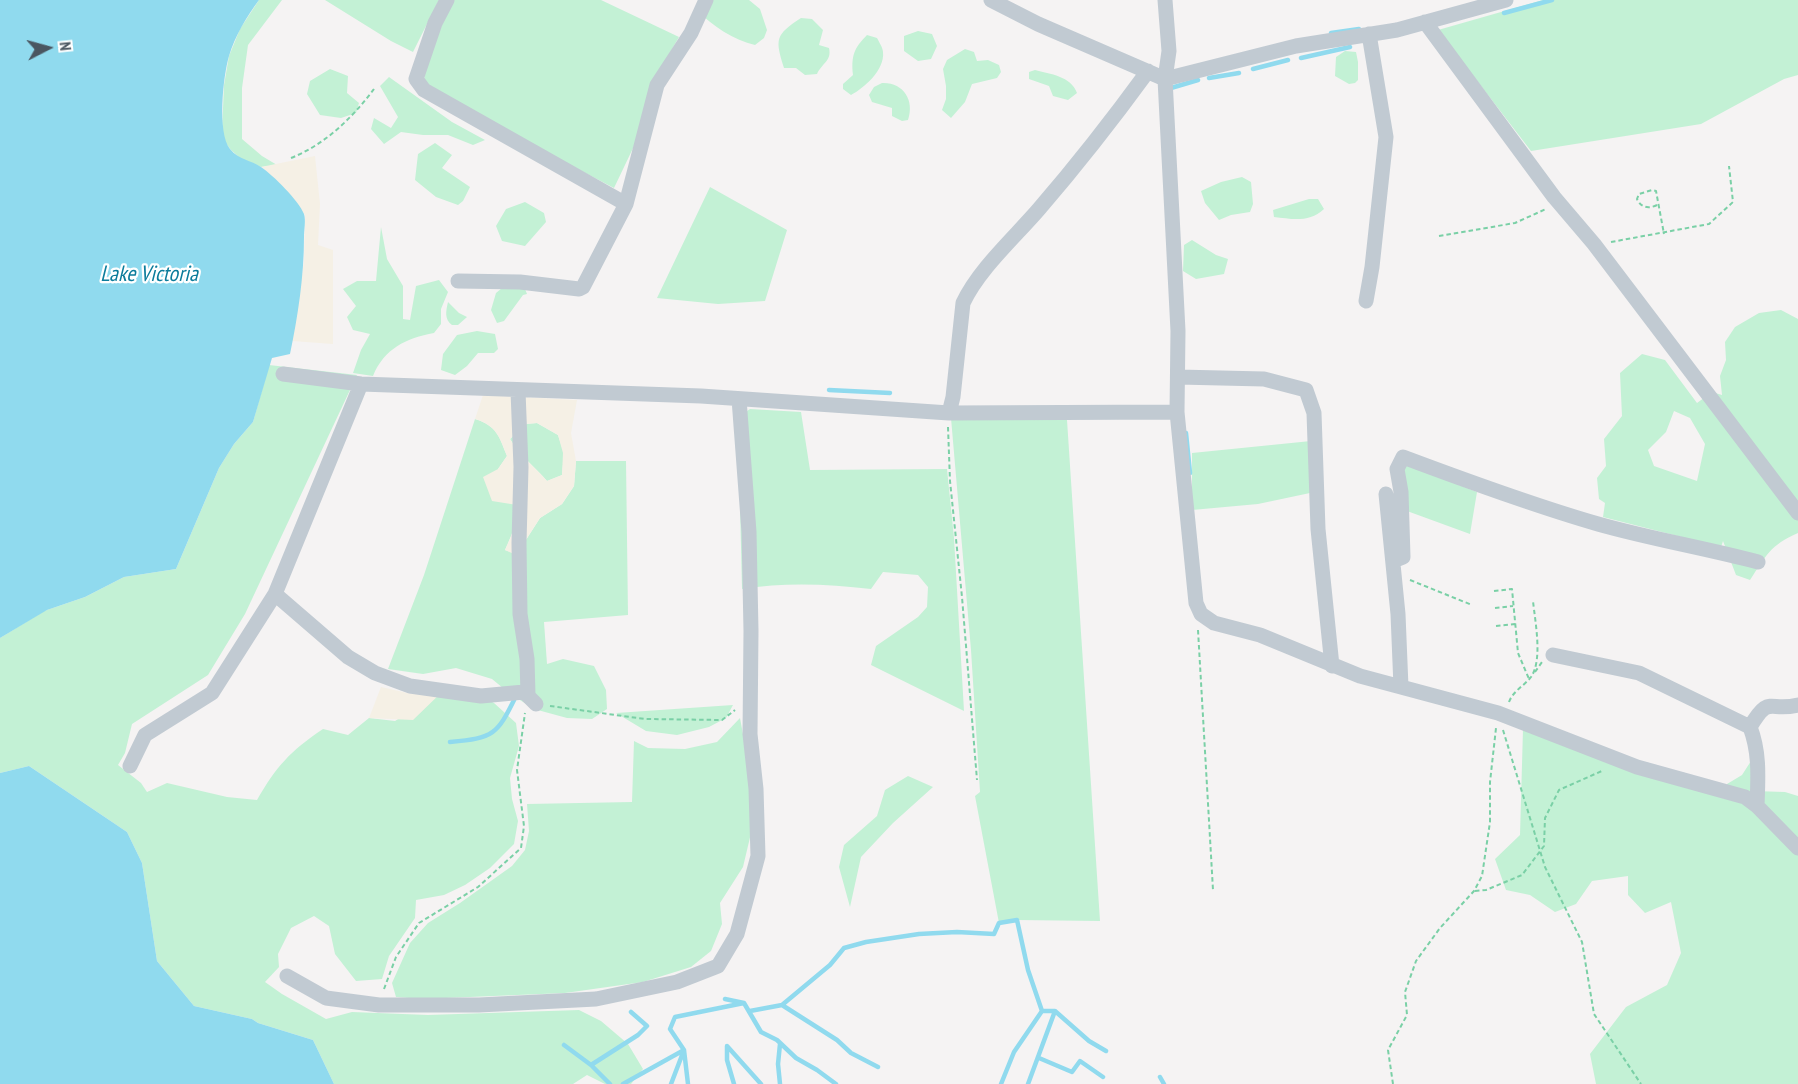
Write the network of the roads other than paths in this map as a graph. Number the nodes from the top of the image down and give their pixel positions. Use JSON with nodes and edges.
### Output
{"nodes":[{"id":1,"x":447,"y":0,"type":"edge"},
{"id":2,"x":706,"y":0,"type":"edge"},
{"id":3,"x":991,"y":0,"type":"edge"},
{"id":4,"x":1165,"y":0,"type":"edge"},
{"id":5,"x":1506,"y":0,"type":"edge"},
{"id":6,"x":1425,"y":22,"type":"junction"},
{"id":7,"x":1369,"y":34,"type":"junction"},
{"id":8,"x":1148,"y":72,"type":"junction"},
{"id":9,"x":1165,"y":79,"type":"junction"},
{"id":10,"x":626,"y":204,"type":"junction"},
{"id":11,"x":458,"y":281,"type":"dead end"},
{"id":12,"x":1366,"y":301,"type":"dead end"},
{"id":13,"x":282,"y":374,"type":"dead end"},
{"id":14,"x":1178,"y":377,"type":"junction"},
{"id":15,"x":361,"y":384,"type":"junction"},
{"id":16,"x":518,"y":391,"type":"junction"},
{"id":17,"x":739,"y":399,"type":"junction"},
{"id":18,"x":948,"y":412,"type":"junction"},
{"id":19,"x":1177,"y":412,"type":"junction"},
{"id":20,"x":1386,"y":494,"type":"dead end"},
{"id":21,"x":1798,"y":513,"type":"edge"},
{"id":22,"x":1393,"y":561,"type":"junction"},
{"id":23,"x":1758,"y":562,"type":"dead end"},
{"id":24,"x":275,"y":594,"type":"junction"},
{"id":25,"x":1553,"y":655,"type":"dead end"},
{"id":26,"x":1332,"y":666,"type":"junction"},
{"id":27,"x":1401,"y":687,"type":"junction"},
{"id":28,"x":1798,"y":705,"type":"edge"},
{"id":29,"x":1750,"y":727,"type":"junction"},
{"id":30,"x":130,"y":766,"type":"dead end"},
{"id":31,"x":1757,"y":806,"type":"junction"},
{"id":32,"x":1798,"y":848,"type":"edge"},
{"id":33,"x":287,"y":976,"type":"dead end"}],
"edges":[{"from":1,"to":10,"type":"street"},
{"from":2,"to":10,"type":"street"},
{"from":3,"to":8,"type":"street"},
{"from":4,"to":9,"type":"street"},
{"from":5,"to":6,"type":"street"},
{"from":6,"to":7,"type":"street"},
{"from":6,"to":21,"type":"street"},
{"from":7,"to":9,"type":"street"},
{"from":7,"to":12,"type":"street"},
{"from":8,"to":9,"type":"street"},
{"from":8,"to":18,"type":"street"},
{"from":9,"to":14,"type":"street"},
{"from":10,"to":11,"type":"street"},
{"from":13,"to":15,"type":"street"},
{"from":14,"to":19,"type":"street"},
{"from":14,"to":26,"type":"street"},
{"from":15,"to":16,"type":"street"},
{"from":15,"to":24,"type":"street"},
{"from":16,"to":17,"type":"street"},
{"from":16,"to":24,"type":"street"},
{"from":17,"to":18,"type":"street"},
{"from":17,"to":33,"type":"street"},
{"from":18,"to":19,"type":"street"},
{"from":19,"to":26,"type":"street"},
{"from":20,"to":22,"type":"street"},
{"from":22,"to":23,"type":"street"},
{"from":22,"to":27,"type":"street"},
{"from":24,"to":30,"type":"street"},
{"from":25,"to":29,"type":"street"},
{"from":26,"to":27,"type":"street"},
{"from":27,"to":31,"type":"street"},
{"from":28,"to":29,"type":"street"},
{"from":29,"to":31,"type":"street"},
{"from":31,"to":32,"type":"street"}]}
